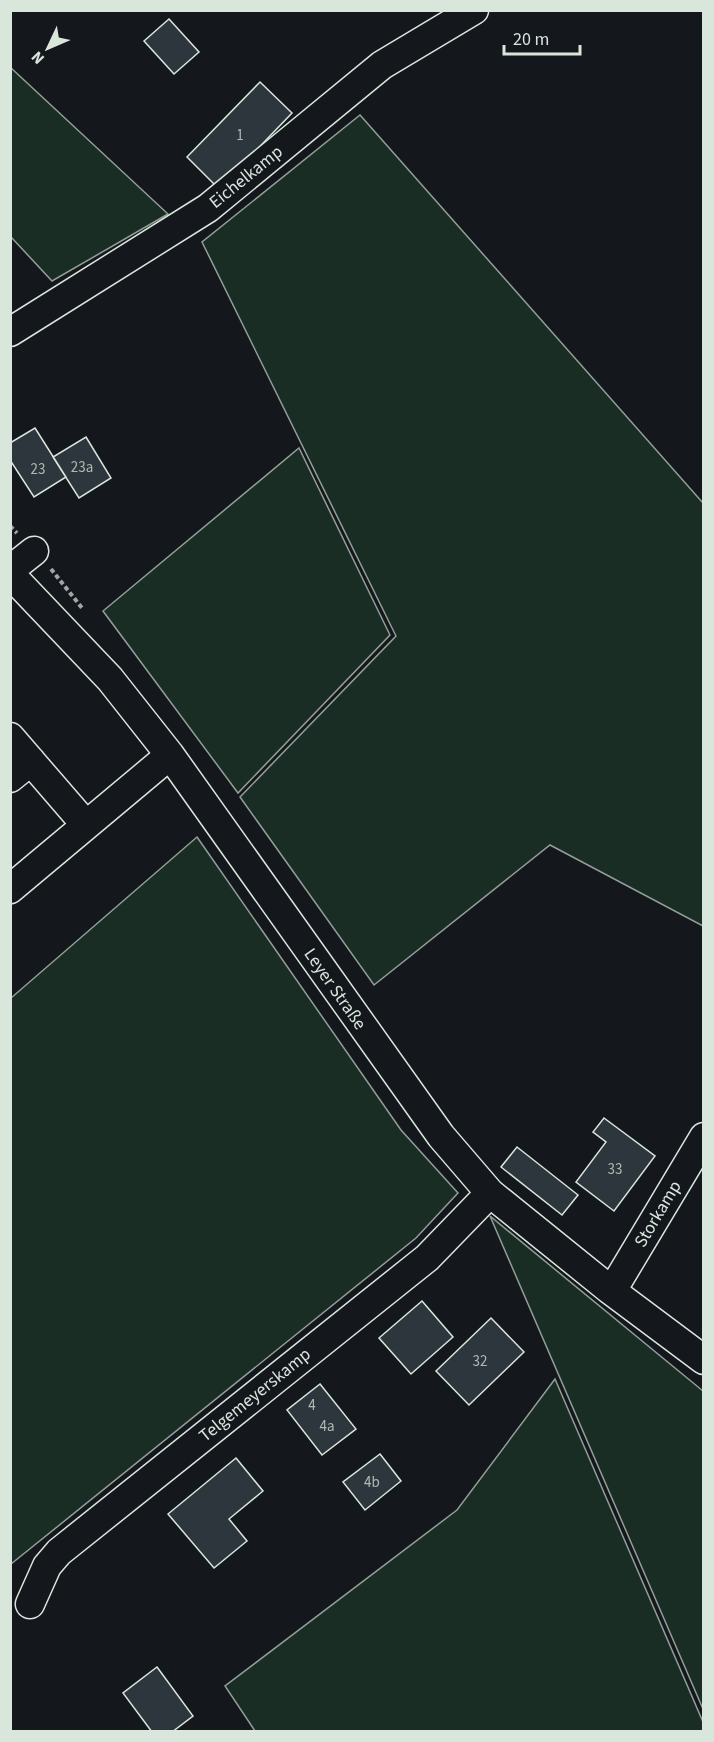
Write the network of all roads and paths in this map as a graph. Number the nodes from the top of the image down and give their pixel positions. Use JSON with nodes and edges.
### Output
{"nodes":[{"id":1,"x":474,"y":10,"type":"edge"},
{"id":2,"x":10,"y":332,"type":"edge"},
{"id":3,"x":34,"y":551,"type":"dead end"},
{"id":4,"x":10,"y":572,"type":"edge"},
{"id":5,"x":10,"y":737,"type":"edge"},
{"id":6,"x":170,"y":755,"type":"junction"},
{"id":7,"x":21,"y":770,"type":"edge"},
{"id":8,"x":86,"y":825,"type":"junction"},
{"id":9,"x":10,"y":889,"type":"edge"},
{"id":10,"x":704,"y":1137,"type":"edge"},
{"id":11,"x":490,"y":1193,"type":"junction"},
{"id":12,"x":609,"y":1289,"type":"junction"},
{"id":13,"x":704,"y":1360,"type":"edge"},
{"id":14,"x":30,"y":1604,"type":"dead end"}],
"edges":[{"from":1,"to":2,"type":"street","name":"Eichelkamp"},
{"from":3,"to":4,"type":"street"},
{"from":4,"to":6,"type":"street","name":"Leyer Straße"},
{"from":5,"to":7,"type":"street"},
{"from":6,"to":8,"type":"street"},
{"from":6,"to":11,"type":"street","name":"Leyer Straße"},
{"from":7,"to":8,"type":"street"},
{"from":8,"to":9,"type":"street"},
{"from":10,"to":12,"type":"street","name":"Storkamp"},
{"from":11,"to":12,"type":"street","name":"Leyer Straße"},
{"from":11,"to":14,"type":"street","name":"Telgemeyerskamp"},
{"from":12,"to":13,"type":"street","name":"Leyer Straße"}]}
